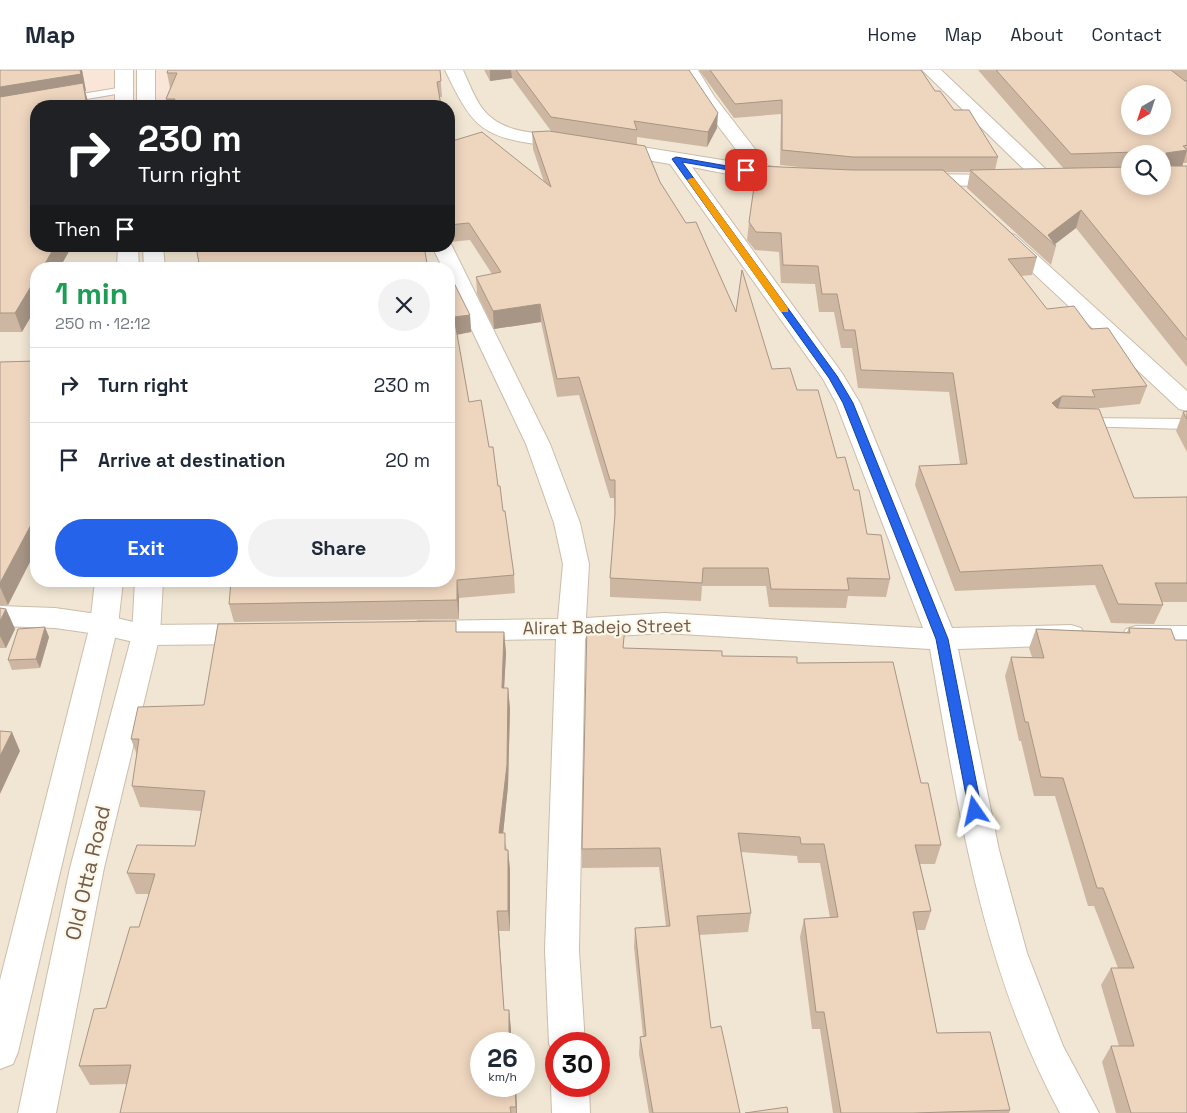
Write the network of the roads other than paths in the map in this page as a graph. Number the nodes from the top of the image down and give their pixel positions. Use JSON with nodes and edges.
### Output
{"nodes":[{"id":1,"x":124,"y":70,"type":"edge"},
{"id":2,"x":146,"y":70,"type":"edge"},
{"id":3,"x":454,"y":70,"type":"edge"},
{"id":4,"x":689,"y":70,"type":"edge"},
{"id":5,"x":931,"y":70,"type":"edge"},
{"id":6,"x":124,"y":98,"type":"edge"},
{"id":7,"x":86,"y":100,"type":"edge"},
{"id":8,"x":146,"y":100,"type":"edge"},
{"id":9,"x":676,"y":159,"type":"junction"},
{"id":10,"x":763,"y":173,"type":"junction"},
{"id":11,"x":814,"y":177,"type":"edge"},
{"id":12,"x":899,"y":180,"type":"edge"},
{"id":13,"x":946,"y":181,"type":"junction"},
{"id":14,"x":968,"y":201,"type":"edge"},
{"id":15,"x":996,"y":227,"type":"edge"},
{"id":16,"x":455,"y":273,"type":"edge"},
{"id":17,"x":1187,"y":404,"type":"edge"},
{"id":18,"x":1066,"y":422,"type":"edge"},
{"id":19,"x":1187,"y":424,"type":"edge"},
{"id":20,"x":107,"y":587,"type":"edge"},
{"id":21,"x":149,"y":587,"type":"edge"},
{"id":22,"x":0,"y":616,"type":"edge"},
{"id":23,"x":104,"y":625,"type":"junction"},
{"id":24,"x":571,"y":629,"type":"junction"},
{"id":25,"x":393,"y":632,"type":"edge"},
{"id":26,"x":284,"y":633,"type":"edge"},
{"id":27,"x":146,"y":635,"type":"junction"},
{"id":28,"x":1187,"y":636,"type":"edge"},
{"id":29,"x":942,"y":639,"type":"junction"},
{"id":30,"x":566,"y":1032,"type":"edge"},
{"id":31,"x":0,"y":1052,"type":"edge"},
{"id":32,"x":570,"y":1097,"type":"edge"},
{"id":33,"x":37,"y":1113,"type":"edge"},
{"id":34,"x":571,"y":1113,"type":"edge"},
{"id":35,"x":1080,"y":1113,"type":"edge"}],
"edges":[{"from":1,"to":6,"type":"street"},
{"from":2,"to":8,"type":"street"},
{"from":3,"to":9,"type":"street"},
{"from":4,"to":10,"type":"street"},
{"from":5,"to":13,"type":"street"},
{"from":6,"to":7,"type":"lane"},
{"from":9,"to":10,"type":"street"},
{"from":9,"to":29,"type":"street"},
{"from":10,"to":11,"type":"street"},
{"from":12,"to":13,"type":"street"},
{"from":13,"to":14,"type":"street"},
{"from":15,"to":17,"type":"street"},
{"from":16,"to":24,"type":"street"},
{"from":18,"to":19,"type":"lane"},
{"from":20,"to":23,"type":"street"},
{"from":21,"to":27,"type":"street","name":"Old Otta Road"},
{"from":22,"to":23,"type":"street"},
{"from":23,"to":27,"type":"street"},
{"from":23,"to":31,"type":"street"},
{"from":24,"to":25,"type":"street","name":"Alirat Badejo Street"},
{"from":24,"to":29,"type":"street","name":"Alirat Badejo Street"},
{"from":24,"to":30,"type":"street"},
{"from":26,"to":27,"type":"street"},
{"from":27,"to":33,"type":"street","name":"Old Otta Road"},
{"from":28,"to":29,"type":"street","name":"Alirat Badejo Street"},
{"from":29,"to":35,"type":"street"},
{"from":32,"to":34,"type":"street"}]}
